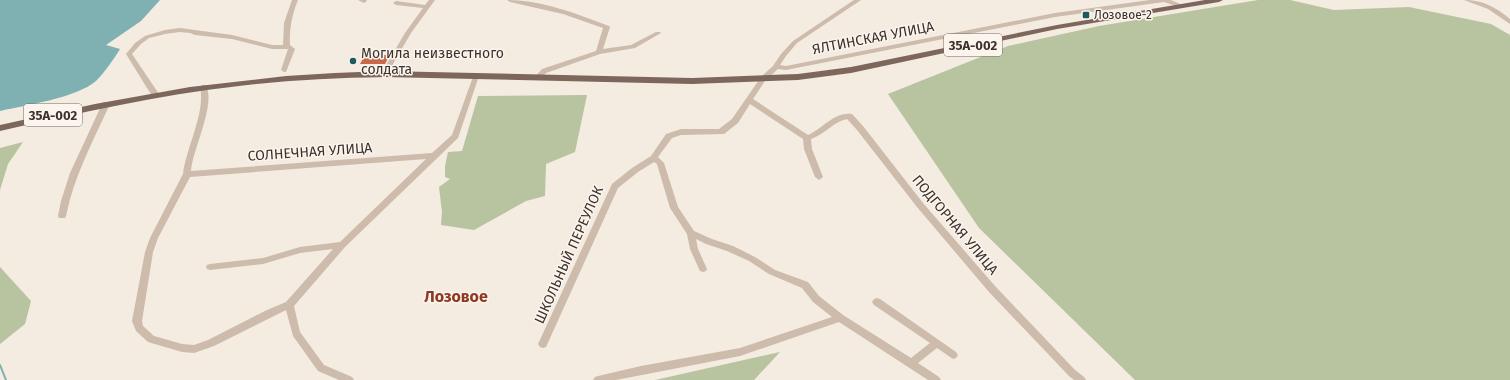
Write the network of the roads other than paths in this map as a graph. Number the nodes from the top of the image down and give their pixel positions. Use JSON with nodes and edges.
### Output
{"nodes":[{"id":1,"x":295,"y":0,"type":"edge"},
{"id":2,"x":361,"y":0,"type":"edge"},
{"id":3,"x":364,"y":0,"type":"edge"},
{"id":4,"x":432,"y":0,"type":"edge"},
{"id":5,"x":510,"y":0,"type":"edge"},
{"id":6,"x":858,"y":0,"type":"edge"},
{"id":7,"x":1165,"y":0,"type":"edge"},
{"id":8,"x":1219,"y":0,"type":"edge"},
{"id":9,"x":1467,"y":0,"type":"edge"},
{"id":10,"x":396,"y":3,"type":"dead end"},
{"id":11,"x":1182,"y":6,"type":"junction"},
{"id":12,"x":426,"y":7,"type":"junction"},
{"id":13,"x":1510,"y":22,"type":"edge"},
{"id":14,"x":658,"y":33,"type":"dead end"},
{"id":15,"x":286,"y":47,"type":"junction"},
{"id":16,"x":599,"y":52,"type":"junction"},
{"id":17,"x":776,"y":67,"type":"junction"},
{"id":18,"x":284,"y":70,"type":"dead end"},
{"id":19,"x":384,"y":74,"type":"junction"},
{"id":20,"x":476,"y":76,"type":"junction"},
{"id":21,"x":537,"y":78,"type":"junction"},
{"id":22,"x":763,"y":79,"type":"junction"},
{"id":23,"x":204,"y":87,"type":"junction"},
{"id":24,"x":155,"y":94,"type":"junction"},
{"id":25,"x":750,"y":100,"type":"junction"},
{"id":26,"x":106,"y":104,"type":"junction"},
{"id":27,"x":0,"y":128,"type":"edge"},
{"id":28,"x":806,"y":138,"type":"junction"},
{"id":29,"x":434,"y":156,"type":"junction"},
{"id":30,"x":654,"y":158,"type":"junction"},
{"id":31,"x":187,"y":174,"type":"junction"},
{"id":32,"x":819,"y":177,"type":"dead end"},
{"id":33,"x":62,"y":216,"type":"dead end"},
{"id":34,"x":690,"y":233,"type":"junction"},
{"id":35,"x":342,"y":245,"type":"junction"},
{"id":36,"x":210,"y":267,"type":"dead end"},
{"id":37,"x":703,"y":269,"type":"dead end"},
{"id":38,"x":877,"y":302,"type":"dead end"},
{"id":39,"x":289,"y":305,"type":"junction"},
{"id":40,"x":840,"y":318,"type":"junction"},
{"id":41,"x":543,"y":344,"type":"dead end"},
{"id":42,"x":937,"y":344,"type":"junction"},
{"id":43,"x":953,"y":355,"type":"dead end"},
{"id":44,"x":912,"y":364,"type":"junction"},
{"id":45,"x":349,"y":380,"type":"edge"},
{"id":46,"x":598,"y":380,"type":"edge"},
{"id":47,"x":936,"y":380,"type":"edge"},
{"id":48,"x":1081,"y":380,"type":"edge"}],
"edges":[{"from":1,"to":15,"type":"street"},
{"from":2,"to":3,"type":"street"},
{"from":4,"to":12,"type":"street"},
{"from":5,"to":16,"type":"street"},
{"from":6,"to":17,"type":"street"},
{"from":7,"to":11,"type":"street","name":"ЯЛТИНСКАЯ УЛИЦА"},
{"from":7,"to":17,"type":"street","name":"ЯЛТИНСКАЯ УЛИЦА"},
{"from":8,"to":11,"type":"main road","number":"35А-002"},
{"from":9,"to":13,"type":"street"},
{"from":10,"to":12,"type":"street"},
{"from":11,"to":22,"type":"main road","number":"35А-002"},
{"from":12,"to":19,"type":"street"},
{"from":14,"to":16,"type":"street"},
{"from":15,"to":18,"type":"street"},
{"from":15,"to":24,"type":"street"},
{"from":16,"to":21,"type":"street"},
{"from":17,"to":22,"type":"street"},
{"from":19,"to":20,"type":"main road","number":"35А-002"},
{"from":19,"to":23,"type":"main road","number":"35А-002"},
{"from":20,"to":21,"type":"main road","number":"35А-002"},
{"from":20,"to":29,"type":"street"},
{"from":21,"to":22,"type":"main road","number":"35А-002"},
{"from":22,"to":25,"type":"street"},
{"from":23,"to":24,"type":"main road","number":"35А-002"},
{"from":23,"to":31,"type":"street"},
{"from":24,"to":26,"type":"main road","number":"35А-002"},
{"from":25,"to":28,"type":"street"},
{"from":25,"to":30,"type":"street","name":"ШКОЛЬНЫЙ ПЕРЕУЛОК"},
{"from":26,"to":27,"type":"main road","number":"35А-002"},
{"from":26,"to":33,"type":"street"},
{"from":28,"to":32,"type":"street"},
{"from":28,"to":48,"type":"street","name":"ПОДГОРНАЯ УЛИЦА"},
{"from":29,"to":31,"type":"street","name":"СОЛНЕЧНАЯ УЛИЦА"},
{"from":29,"to":35,"type":"street"},
{"from":30,"to":34,"type":"street"},
{"from":30,"to":41,"type":"street","name":"ШКОЛЬНЫЙ ПЕРЕУЛОК"},
{"from":31,"to":39,"type":"street"},
{"from":34,"to":37,"type":"street"},
{"from":34,"to":40,"type":"street"},
{"from":35,"to":36,"type":"street"},
{"from":35,"to":39,"type":"street"},
{"from":38,"to":42,"type":"street"},
{"from":39,"to":45,"type":"street"},
{"from":40,"to":44,"type":"street"},
{"from":40,"to":46,"type":"street"},
{"from":42,"to":43,"type":"street"},
{"from":42,"to":44,"type":"street"},
{"from":44,"to":47,"type":"street"}]}
